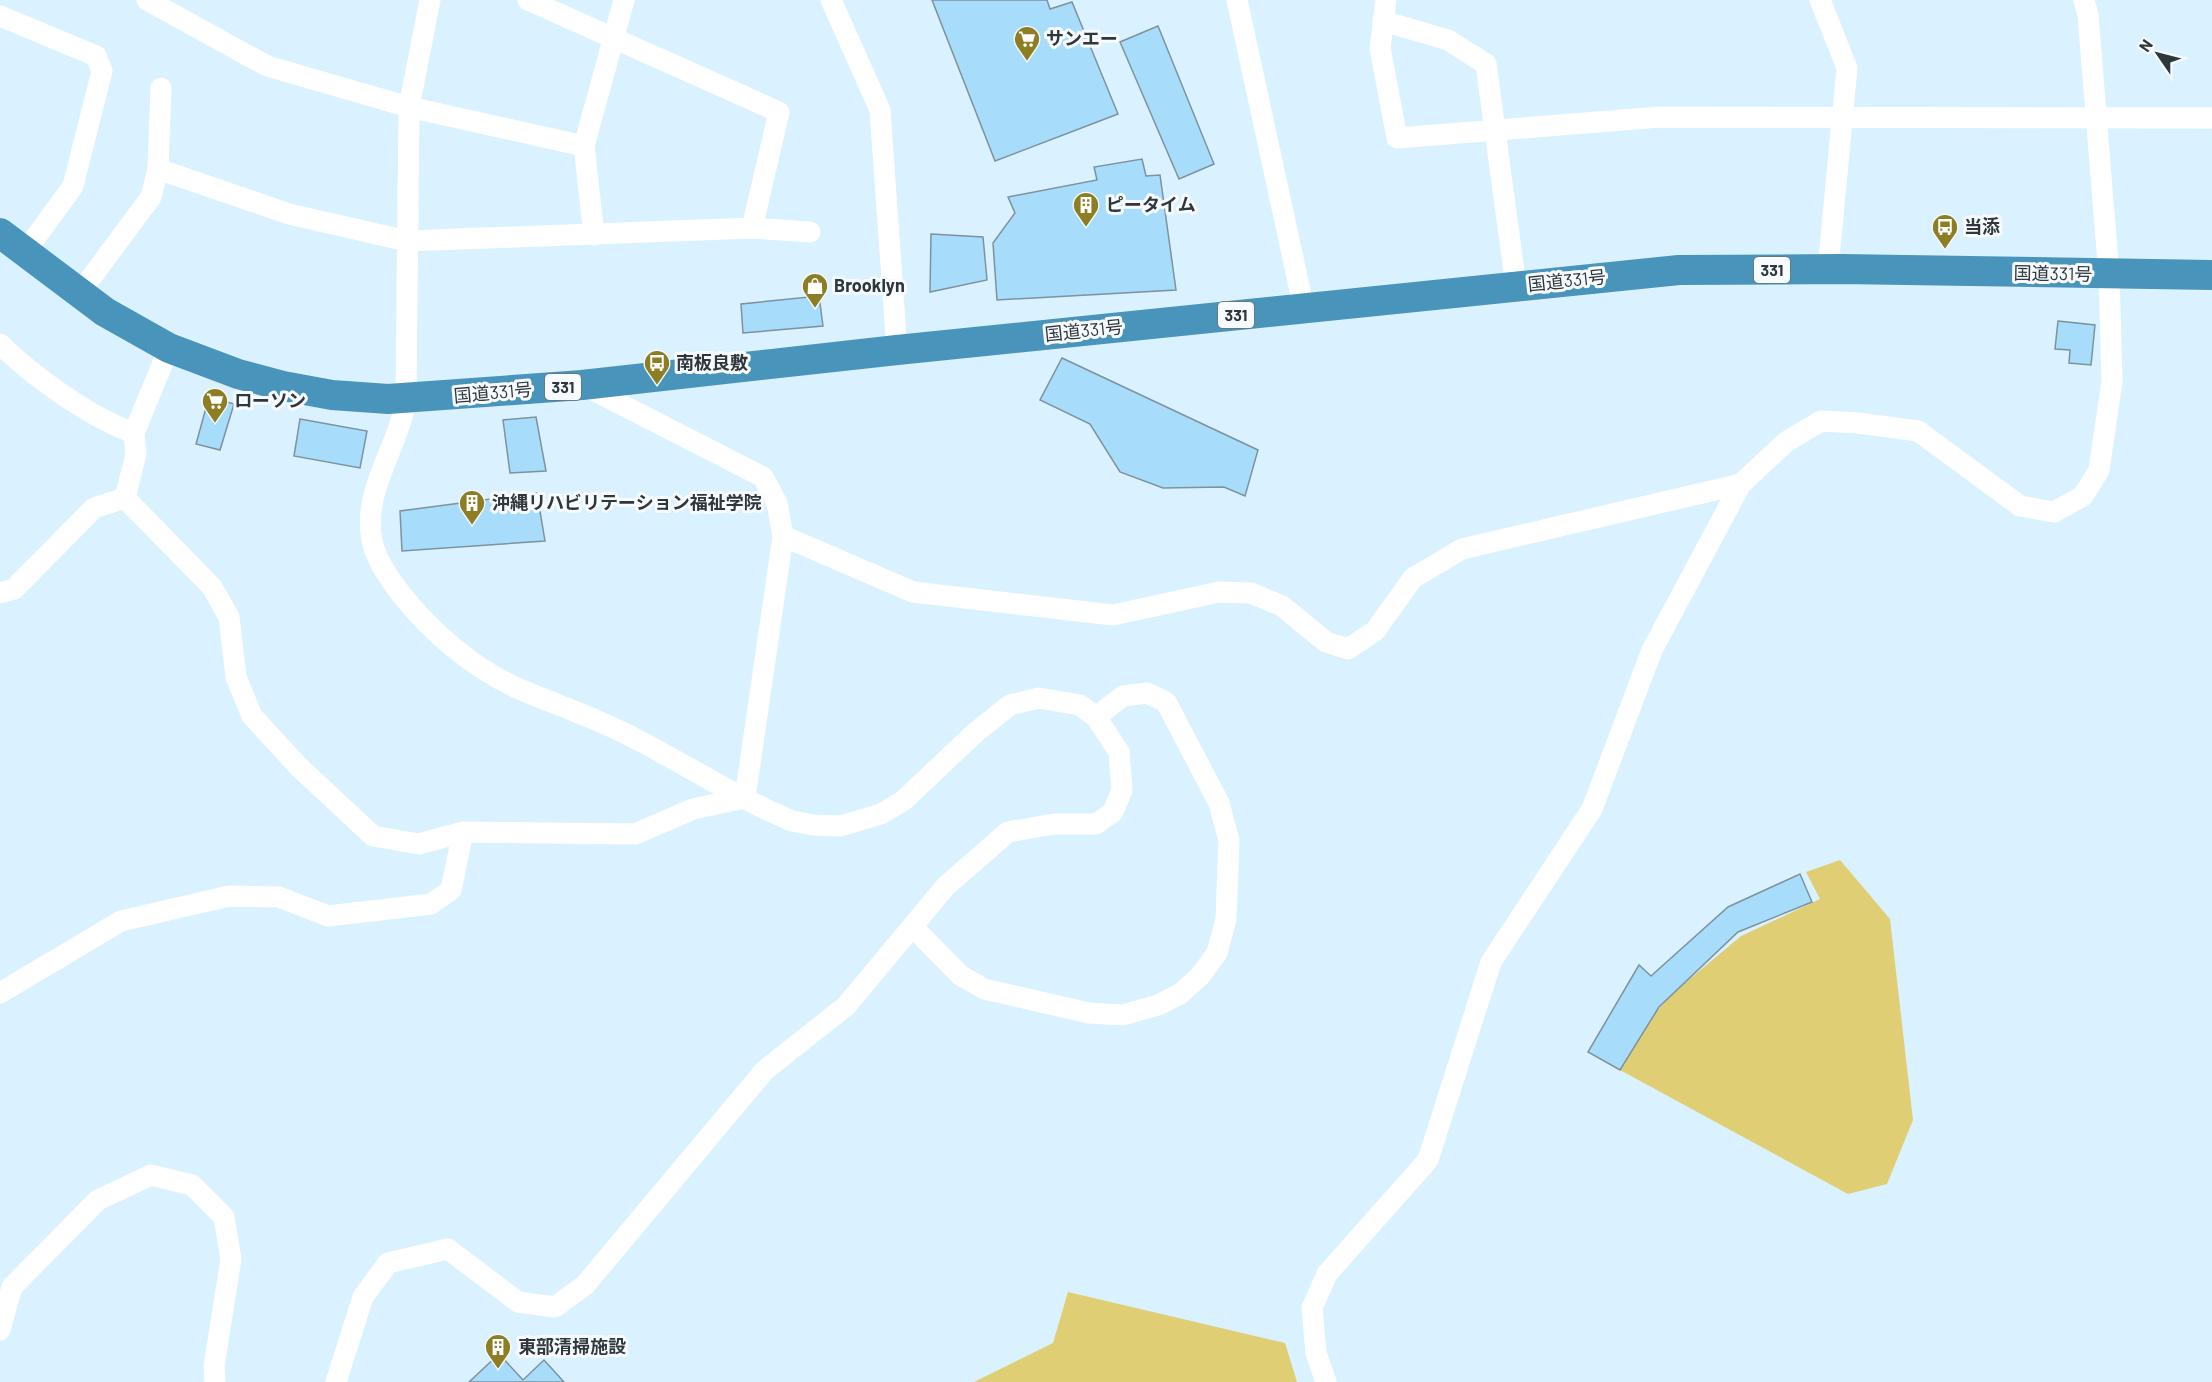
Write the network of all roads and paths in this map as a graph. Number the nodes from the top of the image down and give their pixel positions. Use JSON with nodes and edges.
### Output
{"nodes":[{"id":1,"x":147,"y":0,"type":"edge"},
{"id":2,"x":430,"y":0,"type":"edge"},
{"id":3,"x":528,"y":0,"type":"edge"},
{"id":4,"x":624,"y":0,"type":"edge"},
{"id":5,"x":831,"y":0,"type":"edge"},
{"id":6,"x":1237,"y":0,"type":"edge"},
{"id":7,"x":1386,"y":0,"type":"edge"},
{"id":8,"x":1820,"y":0,"type":"edge"},
{"id":9,"x":2084,"y":0,"type":"edge"},
{"id":10,"x":0,"y":16,"type":"edge"},
{"id":11,"x":1383,"y":21,"type":"junction"},
{"id":12,"x":615,"y":41,"type":"junction"},
{"id":13,"x":161,"y":88,"type":"dead end"},
{"id":14,"x":410,"y":107,"type":"junction"},
{"id":15,"x":2212,"y":118,"type":"edge"},
{"id":16,"x":1842,"y":119,"type":"junction"},
{"id":17,"x":2096,"y":119,"type":"junction"},
{"id":18,"x":1494,"y":130,"type":"junction"},
{"id":19,"x":584,"y":146,"type":"junction"},
{"id":20,"x":158,"y":169,"type":"junction"},
{"id":21,"x":752,"y":228,"type":"junction"},
{"id":22,"x":810,"y":232,"type":"dead end"},
{"id":23,"x":0,"y":233,"type":"edge"},
{"id":24,"x":594,"y":235,"type":"junction"},
{"id":25,"x":406,"y":241,"type":"junction"},
{"id":26,"x":25,"y":252,"type":"junction"},
{"id":27,"x":1828,"y":269,"type":"junction"},
{"id":28,"x":2109,"y":275,"type":"junction"},
{"id":29,"x":2212,"y":275,"type":"edge"},
{"id":30,"x":1516,"y":286,"type":"junction"},
{"id":31,"x":79,"y":294,"type":"junction"},
{"id":32,"x":1304,"y":309,"type":"junction"},
{"id":33,"x":0,"y":344,"type":"edge"},
{"id":34,"x":169,"y":348,"type":"junction"},
{"id":35,"x":897,"y":350,"type":"junction"},
{"id":36,"x":582,"y":385,"type":"junction"},
{"id":37,"x":406,"y":399,"type":"junction"},
{"id":38,"x":134,"y":433,"type":"junction"},
{"id":39,"x":1741,"y":484,"type":"junction"},
{"id":40,"x":125,"y":498,"type":"junction"},
{"id":41,"x":783,"y":536,"type":"junction"},
{"id":42,"x":0,"y":593,"type":"edge"},
{"id":43,"x":1096,"y":717,"type":"junction"},
{"id":44,"x":745,"y":798,"type":"junction"},
{"id":45,"x":464,"y":832,"type":"junction"},
{"id":46,"x":913,"y":927,"type":"junction"},
{"id":47,"x":0,"y":993,"type":"edge"},
{"id":48,"x":0,"y":1330,"type":"edge"},
{"id":49,"x":215,"y":1382,"type":"edge"},
{"id":50,"x":336,"y":1382,"type":"edge"},
{"id":51,"x":1326,"y":1382,"type":"edge"}],
"edges":[{"from":1,"to":14,"type":"street"},
{"from":2,"to":14,"type":"street"},
{"from":3,"to":12,"type":"street"},
{"from":4,"to":12,"type":"street"},
{"from":5,"to":35,"type":"street"},
{"from":6,"to":32,"type":"street"},
{"from":7,"to":11,"type":"street"},
{"from":8,"to":16,"type":"street"},
{"from":9,"to":17,"type":"street"},
{"from":10,"to":26,"type":"street"},
{"from":11,"to":18,"type":"street"},
{"from":11,"to":18,"type":"street"},
{"from":12,"to":19,"type":"street"},
{"from":12,"to":21,"type":"street"},
{"from":13,"to":20,"type":"street"},
{"from":14,"to":19,"type":"street"},
{"from":14,"to":25,"type":"street"},
{"from":15,"to":17,"type":"street"},
{"from":16,"to":17,"type":"street"},
{"from":16,"to":18,"type":"street"},
{"from":16,"to":27,"type":"street"},
{"from":17,"to":28,"type":"street"},
{"from":18,"to":30,"type":"street"},
{"from":19,"to":24,"type":"street"},
{"from":20,"to":25,"type":"street"},
{"from":20,"to":31,"type":"street"},
{"from":21,"to":22,"type":"street"},
{"from":21,"to":24,"type":"street"},
{"from":23,"to":26,"type":"highway","name":"国道331号","number":"331"},
{"from":24,"to":25,"type":"street"},
{"from":25,"to":37,"type":"street"},
{"from":26,"to":31,"type":"highway","name":"国道331号","number":"331"},
{"from":27,"to":28,"type":"highway","name":"国道331号","number":"331"},
{"from":27,"to":30,"type":"highway","name":"国道331号","number":"331"},
{"from":28,"to":29,"type":"highway","name":"国道331号","number":"331"},
{"from":28,"to":39,"type":"street"},
{"from":30,"to":32,"type":"highway","name":"国道331号","number":"331"},
{"from":31,"to":34,"type":"highway","name":"国道331号","number":"331"},
{"from":32,"to":35,"type":"highway","name":"国道331号","number":"331"},
{"from":33,"to":38,"type":"street"},
{"from":34,"to":37,"type":"highway","name":"国道331号","number":"331"},
{"from":34,"to":38,"type":"street"},
{"from":35,"to":36,"type":"highway","name":"国道331号","number":"331"},
{"from":36,"to":37,"type":"highway","name":"国道331号","number":"331"},
{"from":36,"to":41,"type":"street"},
{"from":37,"to":44,"type":"street"},
{"from":38,"to":40,"type":"street"},
{"from":39,"to":41,"type":"street"},
{"from":39,"to":51,"type":"street"},
{"from":40,"to":42,"type":"street"},
{"from":40,"to":45,"type":"street"},
{"from":41,"to":44,"type":"street"},
{"from":43,"to":44,"type":"street"},
{"from":43,"to":46,"type":"street"},
{"from":43,"to":46,"type":"street"},
{"from":44,"to":45,"type":"street"},
{"from":45,"to":47,"type":"street"},
{"from":46,"to":50,"type":"street"},
{"from":48,"to":49,"type":"street"}]}
